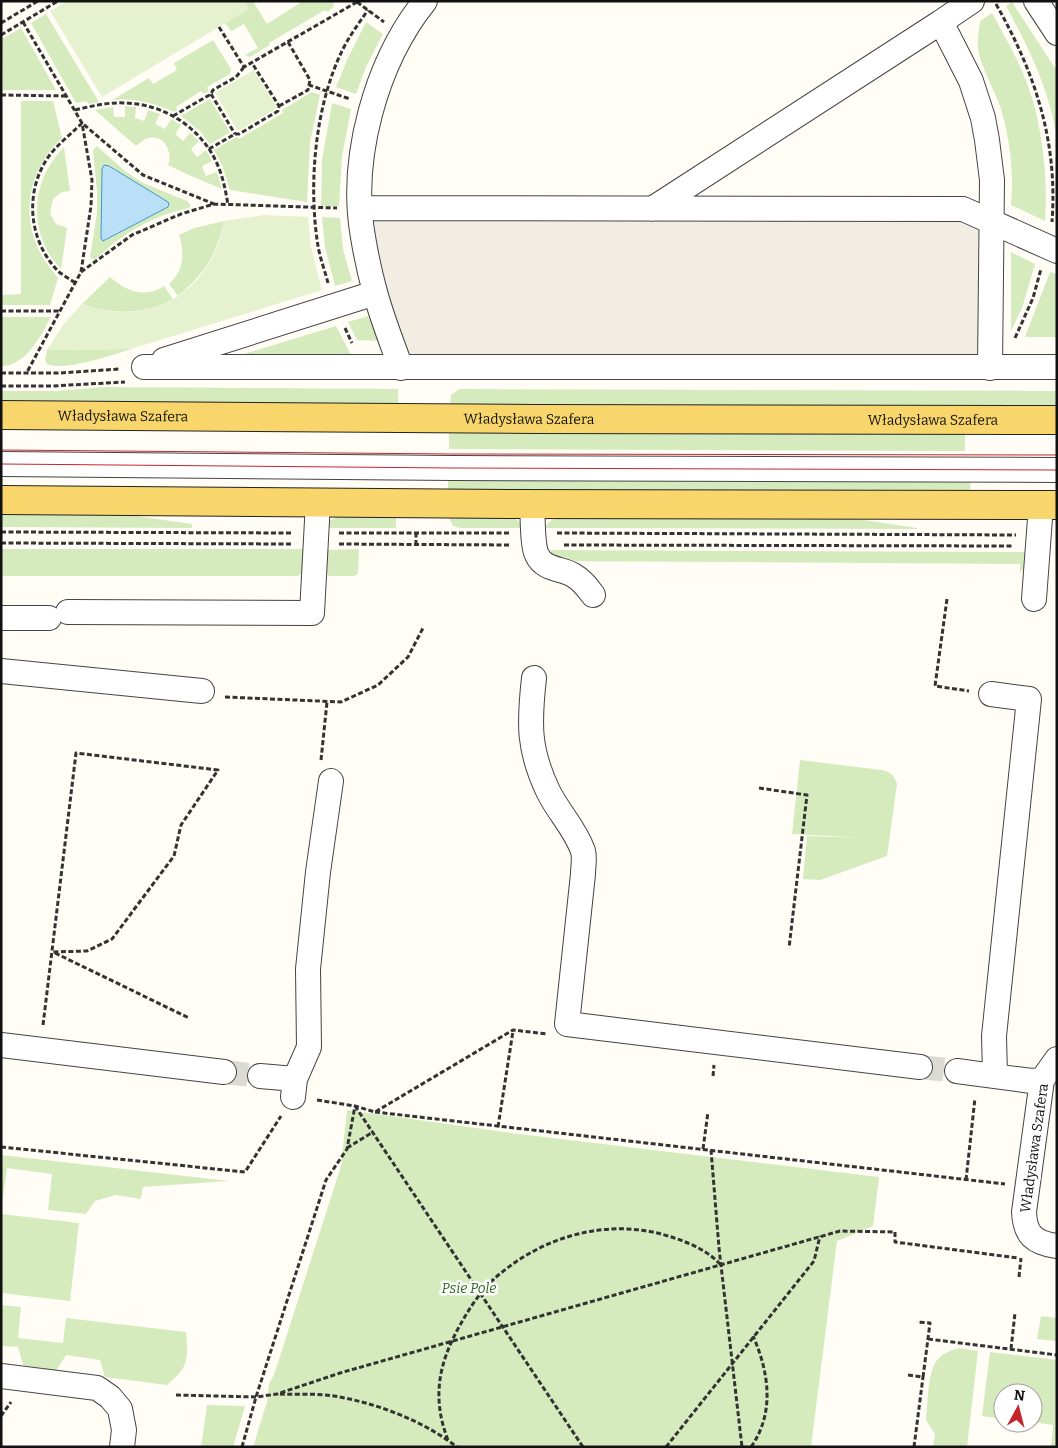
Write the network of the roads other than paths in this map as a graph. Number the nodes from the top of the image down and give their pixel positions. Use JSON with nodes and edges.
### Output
{"nodes":[{"id":1,"x":425,"y":1,"type":"edge"},
{"id":2,"x":972,"y":1,"type":"edge"},
{"id":3,"x":1036,"y":1,"type":"edge"},
{"id":4,"x":941,"y":22,"type":"junction"},
{"id":5,"x":1057,"y":33,"type":"edge"},
{"id":6,"x":360,"y":208,"type":"junction"},
{"id":7,"x":652,"y":209,"type":"junction"},
{"id":8,"x":990,"y":220,"type":"junction"},
{"id":9,"x":1052,"y":249,"type":"edge"},
{"id":10,"x":375,"y":293,"type":"junction"},
{"id":11,"x":1057,"y":367,"type":"edge"},
{"id":12,"x":401,"y":368,"type":"junction"},
{"id":13,"x":994,"y":368,"type":"junction"},
{"id":14,"x":1,"y":415,"type":"edge"},
{"id":15,"x":1057,"y":420,"type":"edge"},
{"id":16,"x":1,"y":450,"type":"edge"},
{"id":17,"x":1057,"y":455,"type":"edge"},
{"id":18,"x":1,"y":464,"type":"edge"},
{"id":19,"x":1057,"y":470,"type":"edge"},
{"id":20,"x":1,"y":500,"type":"edge"},
{"id":21,"x":318,"y":502,"type":"junction"},
{"id":22,"x":532,"y":504,"type":"junction"},
{"id":23,"x":1049,"y":505,"type":"edge"},
{"id":24,"x":593,"y":595,"type":"dead end"},
{"id":25,"x":1034,"y":599,"type":"dead end"},
{"id":26,"x":1,"y":618,"type":"edge"},
{"id":27,"x":1,"y":671,"type":"edge"},
{"id":28,"x":534,"y":678,"type":"dead end"},
{"id":29,"x":202,"y":691,"type":"road end"},
{"id":30,"x":991,"y":694,"type":"road end"},
{"id":31,"x":331,"y":781,"type":"road end"},
{"id":32,"x":1,"y":1045,"type":"edge"},
{"id":33,"x":1057,"y":1059,"type":"edge"},
{"id":34,"x":920,"y":1067,"type":"tunnel mouth"},
{"id":35,"x":224,"y":1072,"type":"tunnel mouth"},
{"id":36,"x":260,"y":1076,"type":"tunnel mouth"},
{"id":37,"x":1042,"y":1080,"type":"junction"},
{"id":38,"x":1057,"y":1246,"type":"edge"},
{"id":39,"x":1,"y":1376,"type":"edge"},
{"id":40,"x":122,"y":1447,"type":"edge"}],
"edges":[{"from":1,"to":6,"type":"street"},
{"from":2,"to":4,"type":"street"},
{"from":3,"to":5,"type":"street"},
{"from":4,"to":7,"type":"street"},
{"from":4,"to":8,"type":"street"},
{"from":6,"to":7,"type":"street"},
{"from":6,"to":10,"type":"street"},
{"from":7,"to":8,"type":"street"},
{"from":8,"to":9,"type":"street"},
{"from":8,"to":13,"type":"street"},
{"from":10,"to":12,"type":"street"},
{"from":10,"to":12,"type":"street"},
{"from":11,"to":13,"type":"street"},
{"from":12,"to":13,"type":"street"},
{"from":14,"to":15,"type":"main road","name":"Władysława Szafera"},
{"from":16,"to":17,"type":"street"},
{"from":18,"to":19,"type":"street"},
{"from":20,"to":21,"type":"main road"},
{"from":21,"to":22,"type":"main road"},
{"from":21,"to":26,"type":"street"},
{"from":22,"to":23,"type":"main road"},
{"from":22,"to":24,"type":"street"},
{"from":23,"to":25,"type":"street"},
{"from":27,"to":29,"type":"street"},
{"from":28,"to":34,"type":"street"},
{"from":30,"to":37,"type":"street"},
{"from":31,"to":36,"type":"street"},
{"from":32,"to":35,"type":"street"},
{"from":33,"to":37,"type":"street","name":"Władysława Szafera"},
{"from":37,"to":38,"type":"street","name":"Władysława Szafera"},
{"from":39,"to":40,"type":"street"}]}
